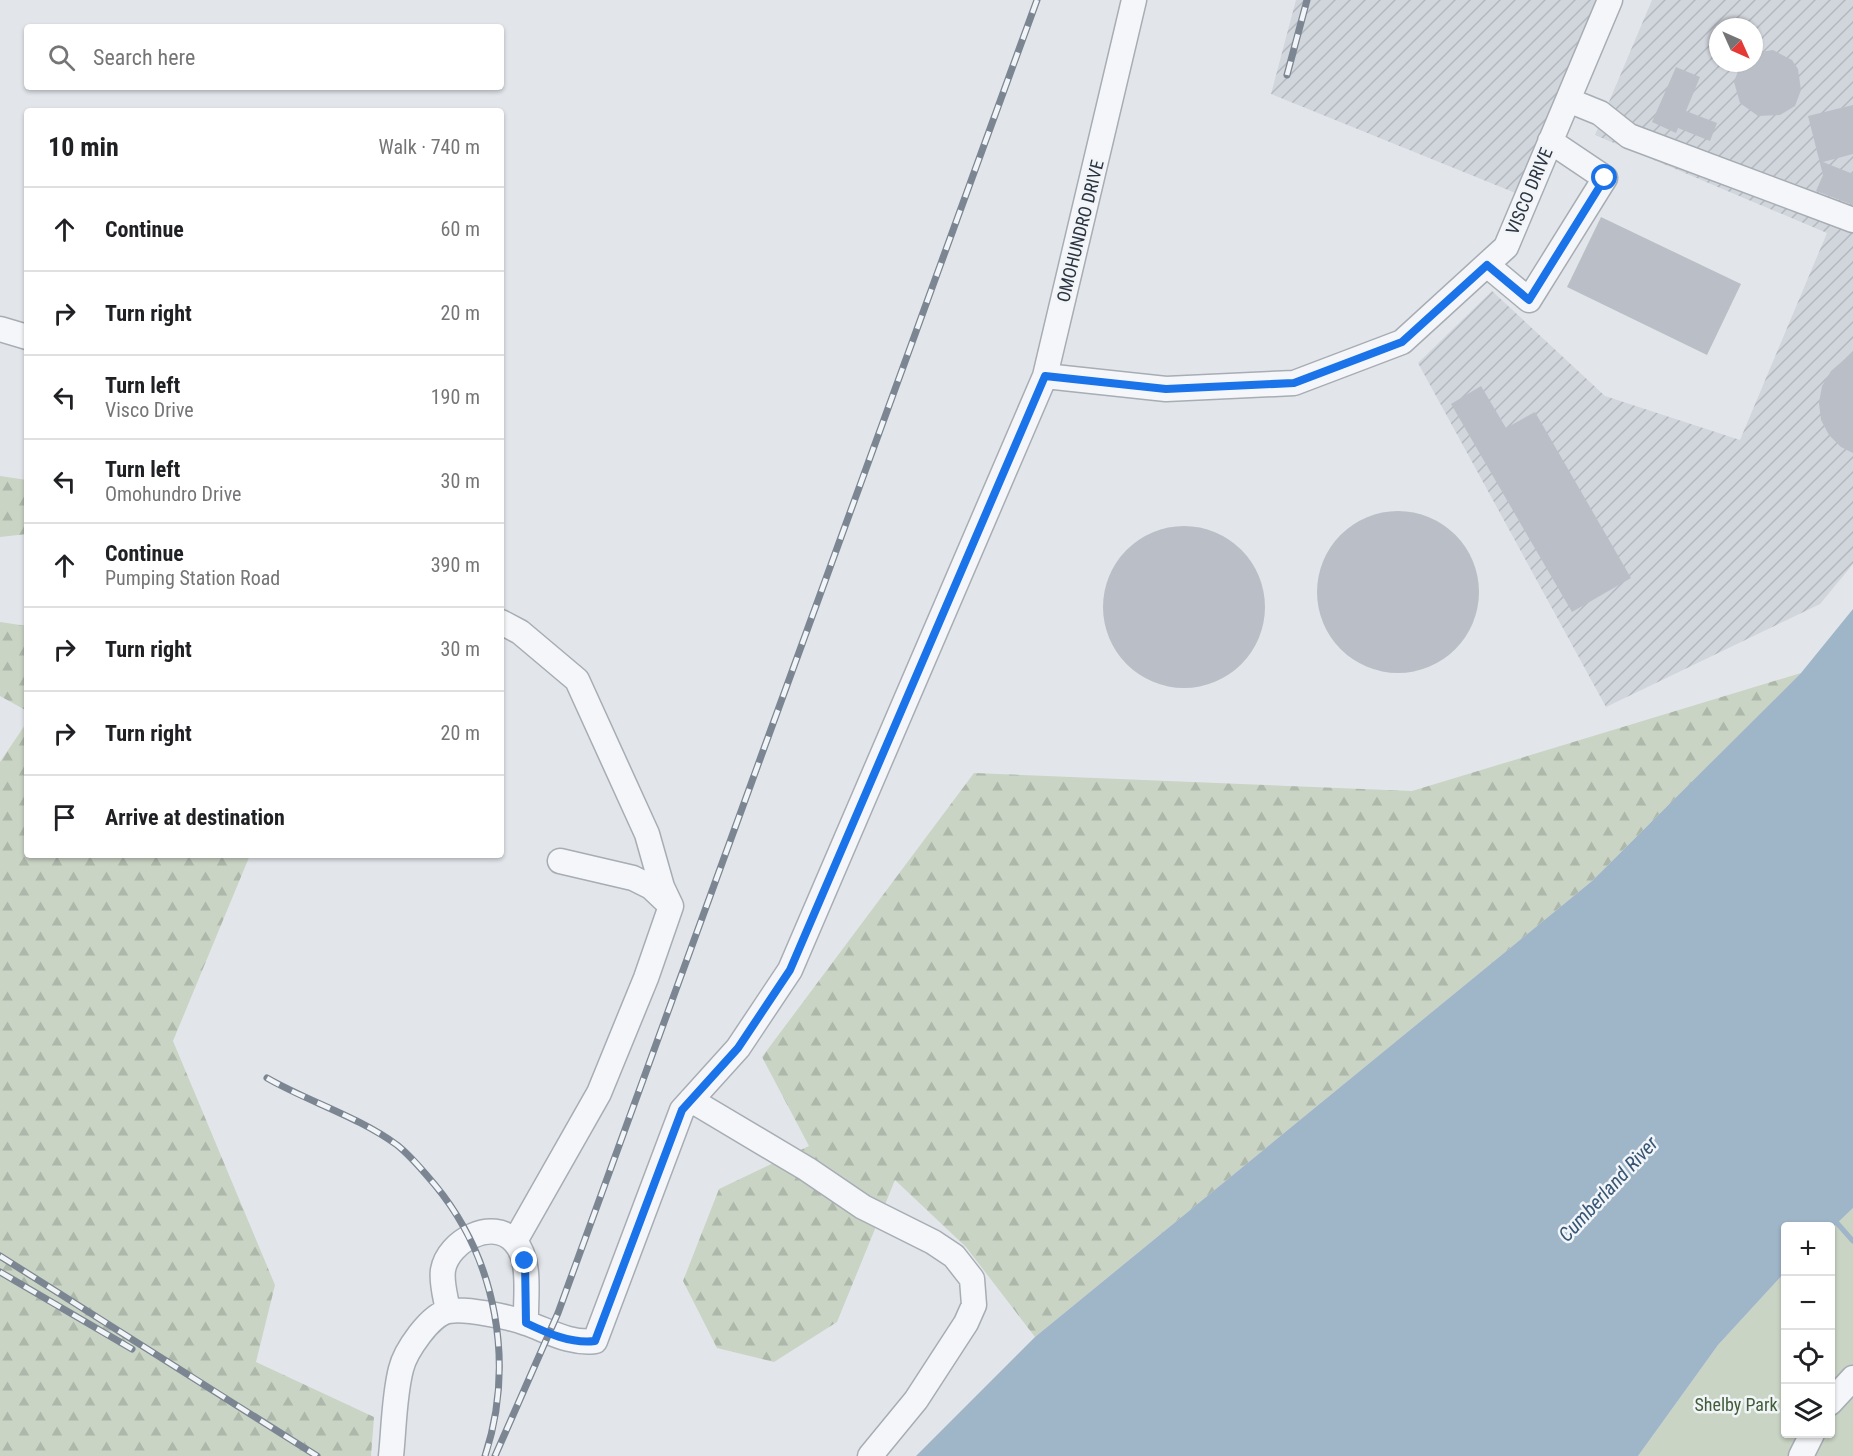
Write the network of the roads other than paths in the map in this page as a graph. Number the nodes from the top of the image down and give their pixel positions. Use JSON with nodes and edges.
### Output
{"nodes":[{"id":1,"x":1134,"y":0,"type":"edge"},
{"id":2,"x":1610,"y":0,"type":"edge"},
{"id":3,"x":1568,"y":100,"type":"junction"},
{"id":4,"x":1550,"y":141,"type":"junction"},
{"id":5,"x":1853,"y":220,"type":"edge"},
{"id":6,"x":1487,"y":265,"type":"junction"},
{"id":7,"x":0,"y":329,"type":"edge"},
{"id":8,"x":24,"y":335,"type":"edge"},
{"id":9,"x":1045,"y":376,"type":"junction"},
{"id":10,"x":504,"y":624,"type":"edge"},
{"id":11,"x":560,"y":861,"type":"dead end"},
{"id":12,"x":671,"y":906,"type":"junction"},
{"id":13,"x":691,"y":1100,"type":"junction"},
{"id":14,"x":515,"y":1241,"type":"junction"},
{"id":15,"x":448,"y":1311,"type":"junction"},
{"id":16,"x":526,"y":1323,"type":"junction"},
{"id":17,"x":1853,"y":1378,"type":"edge"},
{"id":18,"x":1835,"y":1398,"type":"edge"},
{"id":19,"x":1810,"y":1438,"type":"edge"},
{"id":20,"x":392,"y":1456,"type":"edge"},
{"id":21,"x":870,"y":1456,"type":"edge"},
{"id":22,"x":1801,"y":1456,"type":"edge"}],
"edges":[{"from":1,"to":9,"type":"street","name":"OMOHUNDRO DRIVE"},
{"from":2,"to":3,"type":"street","name":"VISCO DRIVE"},
{"from":3,"to":4,"type":"street","name":"VISCO DRIVE"},
{"from":3,"to":5,"type":"street"},
{"from":4,"to":6,"type":"street","name":"VISCO DRIVE"},
{"from":4,"to":6,"type":"street"},
{"from":6,"to":9,"type":"street","name":"VISCO DRIVE"},
{"from":7,"to":8,"type":"street"},
{"from":9,"to":13,"type":"street","name":"OMOHUNDRO DRIVE"},
{"from":10,"to":12,"type":"street"},
{"from":11,"to":12,"type":"street"},
{"from":12,"to":14,"type":"street"},
{"from":13,"to":16,"type":"street","name":"OMOHUNDRO DRIVE"},
{"from":13,"to":21,"type":"street"},
{"from":14,"to":15,"type":"street"},
{"from":14,"to":16,"type":"street"},
{"from":15,"to":16,"type":"street"},
{"from":15,"to":20,"type":"street"},
{"from":17,"to":18,"type":"street"},
{"from":19,"to":22,"type":"street"}]}
